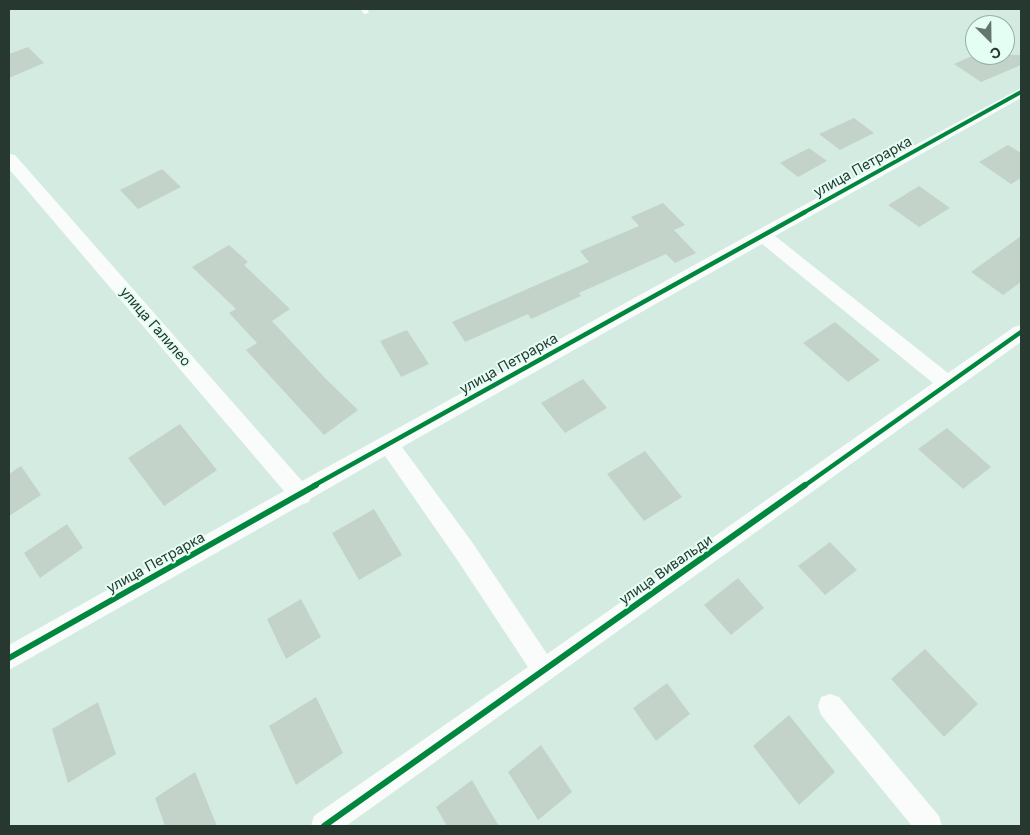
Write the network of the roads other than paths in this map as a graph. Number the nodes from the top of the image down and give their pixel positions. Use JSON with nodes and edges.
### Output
{"nodes":[{"id":1,"x":1021,"y":92,"type":"edge"},
{"id":2,"x":9,"y":159,"type":"edge"},
{"id":3,"x":762,"y":235,"type":"junction"},
{"id":4,"x":1021,"y":332,"type":"edge"},
{"id":5,"x":948,"y":384,"type":"junction"},
{"id":6,"x":388,"y":444,"type":"junction"},
{"id":7,"x":301,"y":495,"type":"junction"},
{"id":8,"x":11,"y":650,"type":"edge"},
{"id":9,"x":544,"y":670,"type":"junction"},
{"id":10,"x":830,"y":706,"type":"dead end"},
{"id":11,"x":324,"y":826,"type":"edge"},
{"id":12,"x":928,"y":826,"type":"edge"}],
"edges":[{"from":1,"to":3,"type":"street","name":"улица Петрарка"},
{"from":2,"to":7,"type":"street","name":"улица Галилео"},
{"from":3,"to":5,"type":"street"},
{"from":3,"to":6,"type":"street","name":"улица Петрарка"},
{"from":4,"to":5,"type":"street","name":"улица Вивальди"},
{"from":5,"to":9,"type":"street","name":"улица Вивальди"},
{"from":6,"to":7,"type":"street","name":"улица Петрарка"},
{"from":6,"to":9,"type":"street"},
{"from":7,"to":8,"type":"street","name":"улица Петрарка"},
{"from":9,"to":11,"type":"street","name":"улица Вивальди"},
{"from":10,"to":12,"type":"street"}]}
